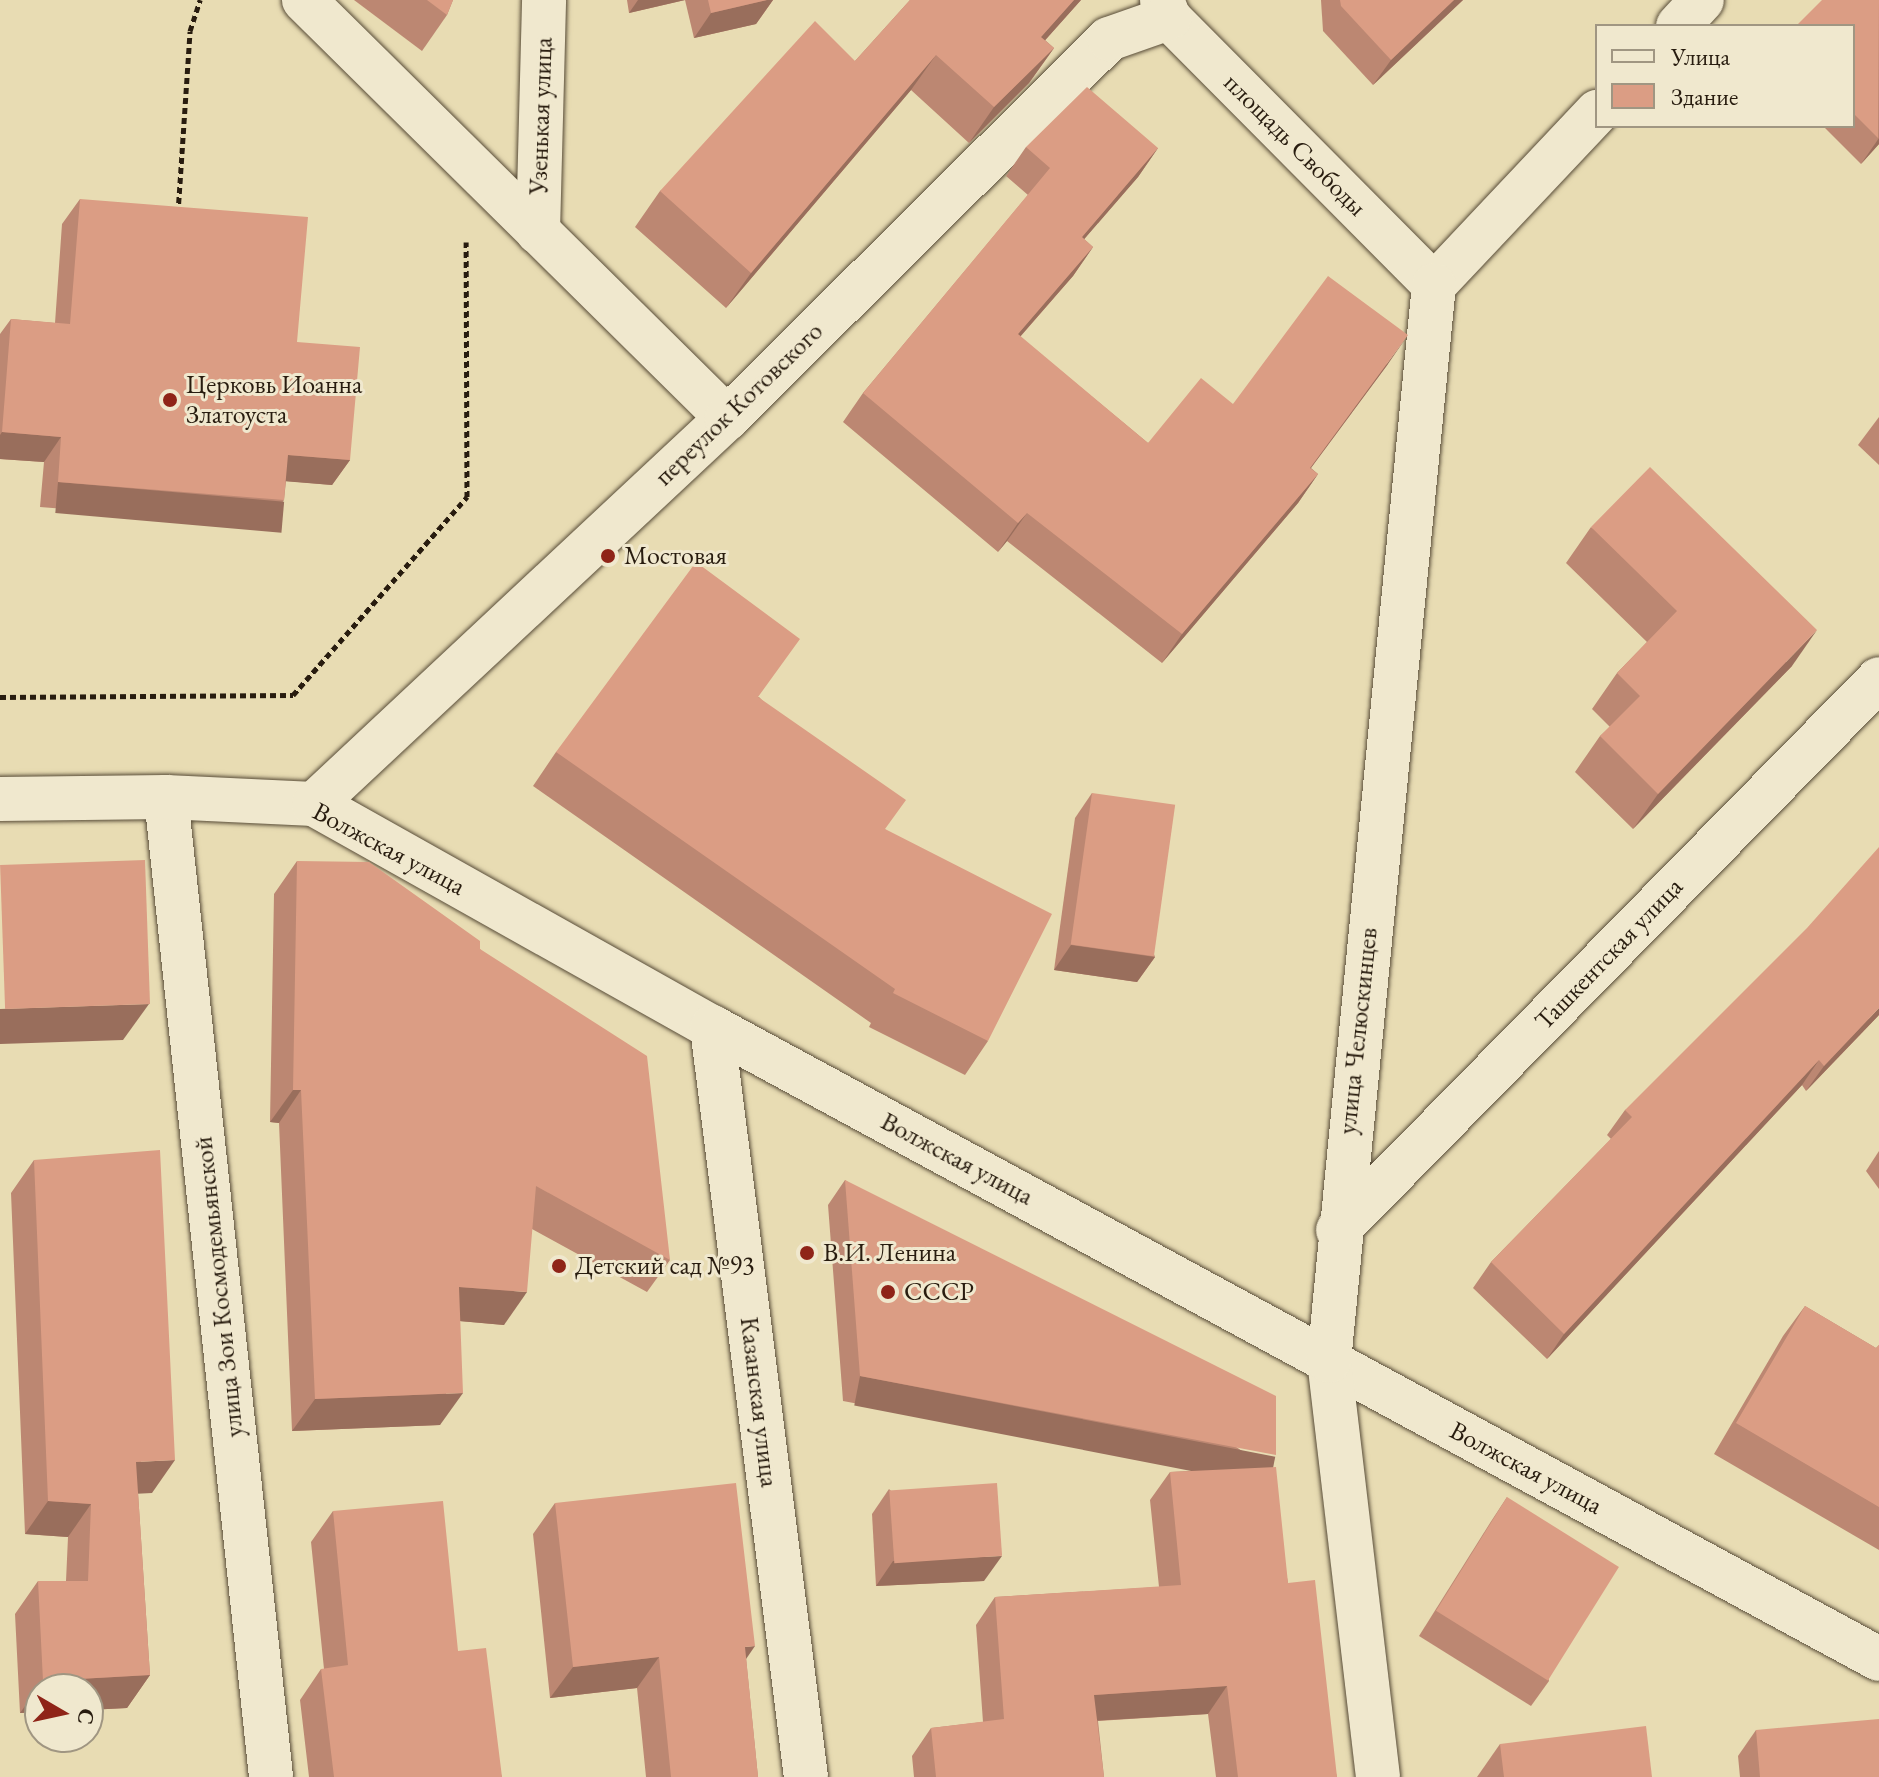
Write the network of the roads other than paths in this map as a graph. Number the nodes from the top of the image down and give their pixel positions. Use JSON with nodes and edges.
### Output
{"nodes":[{"id":1,"x":304,"y":0,"type":"edge"},
{"id":2,"x":544,"y":0,"type":"edge"},
{"id":3,"x":1702,"y":0,"type":"edge"},
{"id":4,"x":1166,"y":9,"type":"edge"},
{"id":5,"x":1680,"y":24,"type":"edge"},
{"id":6,"x":1595,"y":114,"type":"edge"},
{"id":7,"x":538,"y":232,"type":"junction"},
{"id":8,"x":1434,"y":285,"type":"junction"},
{"id":9,"x":727,"y":418,"type":"junction"},
{"id":10,"x":1879,"y":679,"type":"edge"},
{"id":11,"x":166,"y":797,"type":"junction"},
{"id":12,"x":0,"y":799,"type":"edge"},
{"id":13,"x":314,"y":804,"type":"junction"},
{"id":14,"x":712,"y":1027,"type":"junction"},
{"id":15,"x":1338,"y":1230,"type":"junction"},
{"id":16,"x":1329,"y":1361,"type":"junction"},
{"id":17,"x":1879,"y":1659,"type":"edge"},
{"id":18,"x":271,"y":1777,"type":"edge"},
{"id":19,"x":806,"y":1777,"type":"edge"},
{"id":20,"x":1378,"y":1777,"type":"edge"}],
"edges":[{"from":1,"to":7,"type":"street"},
{"from":2,"to":7,"type":"street","name":"Узенькая улица"},
{"from":3,"to":5,"type":"street"},
{"from":4,"to":8,"type":"street","name":"площадь Свободы"},
{"from":4,"to":9,"type":"street","name":"переулок Котовского"},
{"from":6,"to":8,"type":"street"},
{"from":7,"to":9,"type":"street"},
{"from":8,"to":15,"type":"street","name":"улица Челюскинцев"},
{"from":9,"to":13,"type":"street","name":"переулок Котовского"},
{"from":10,"to":15,"type":"street","name":"Ташкентская улица"},
{"from":11,"to":12,"type":"street","name":"Волжская улица"},
{"from":11,"to":13,"type":"street","name":"Волжская улица"},
{"from":11,"to":18,"type":"street","name":"улица Зои Космодемьянской"},
{"from":13,"to":14,"type":"street","name":"Волжская улица"},
{"from":14,"to":16,"type":"street","name":"Волжская улица"},
{"from":14,"to":19,"type":"street","name":"Казанская улица"},
{"from":15,"to":16,"type":"street","name":"улица Челюскинцев"},
{"from":16,"to":17,"type":"street","name":"Волжская улица"},
{"from":16,"to":20,"type":"street","name":"улица Челюскинцев"}]}
